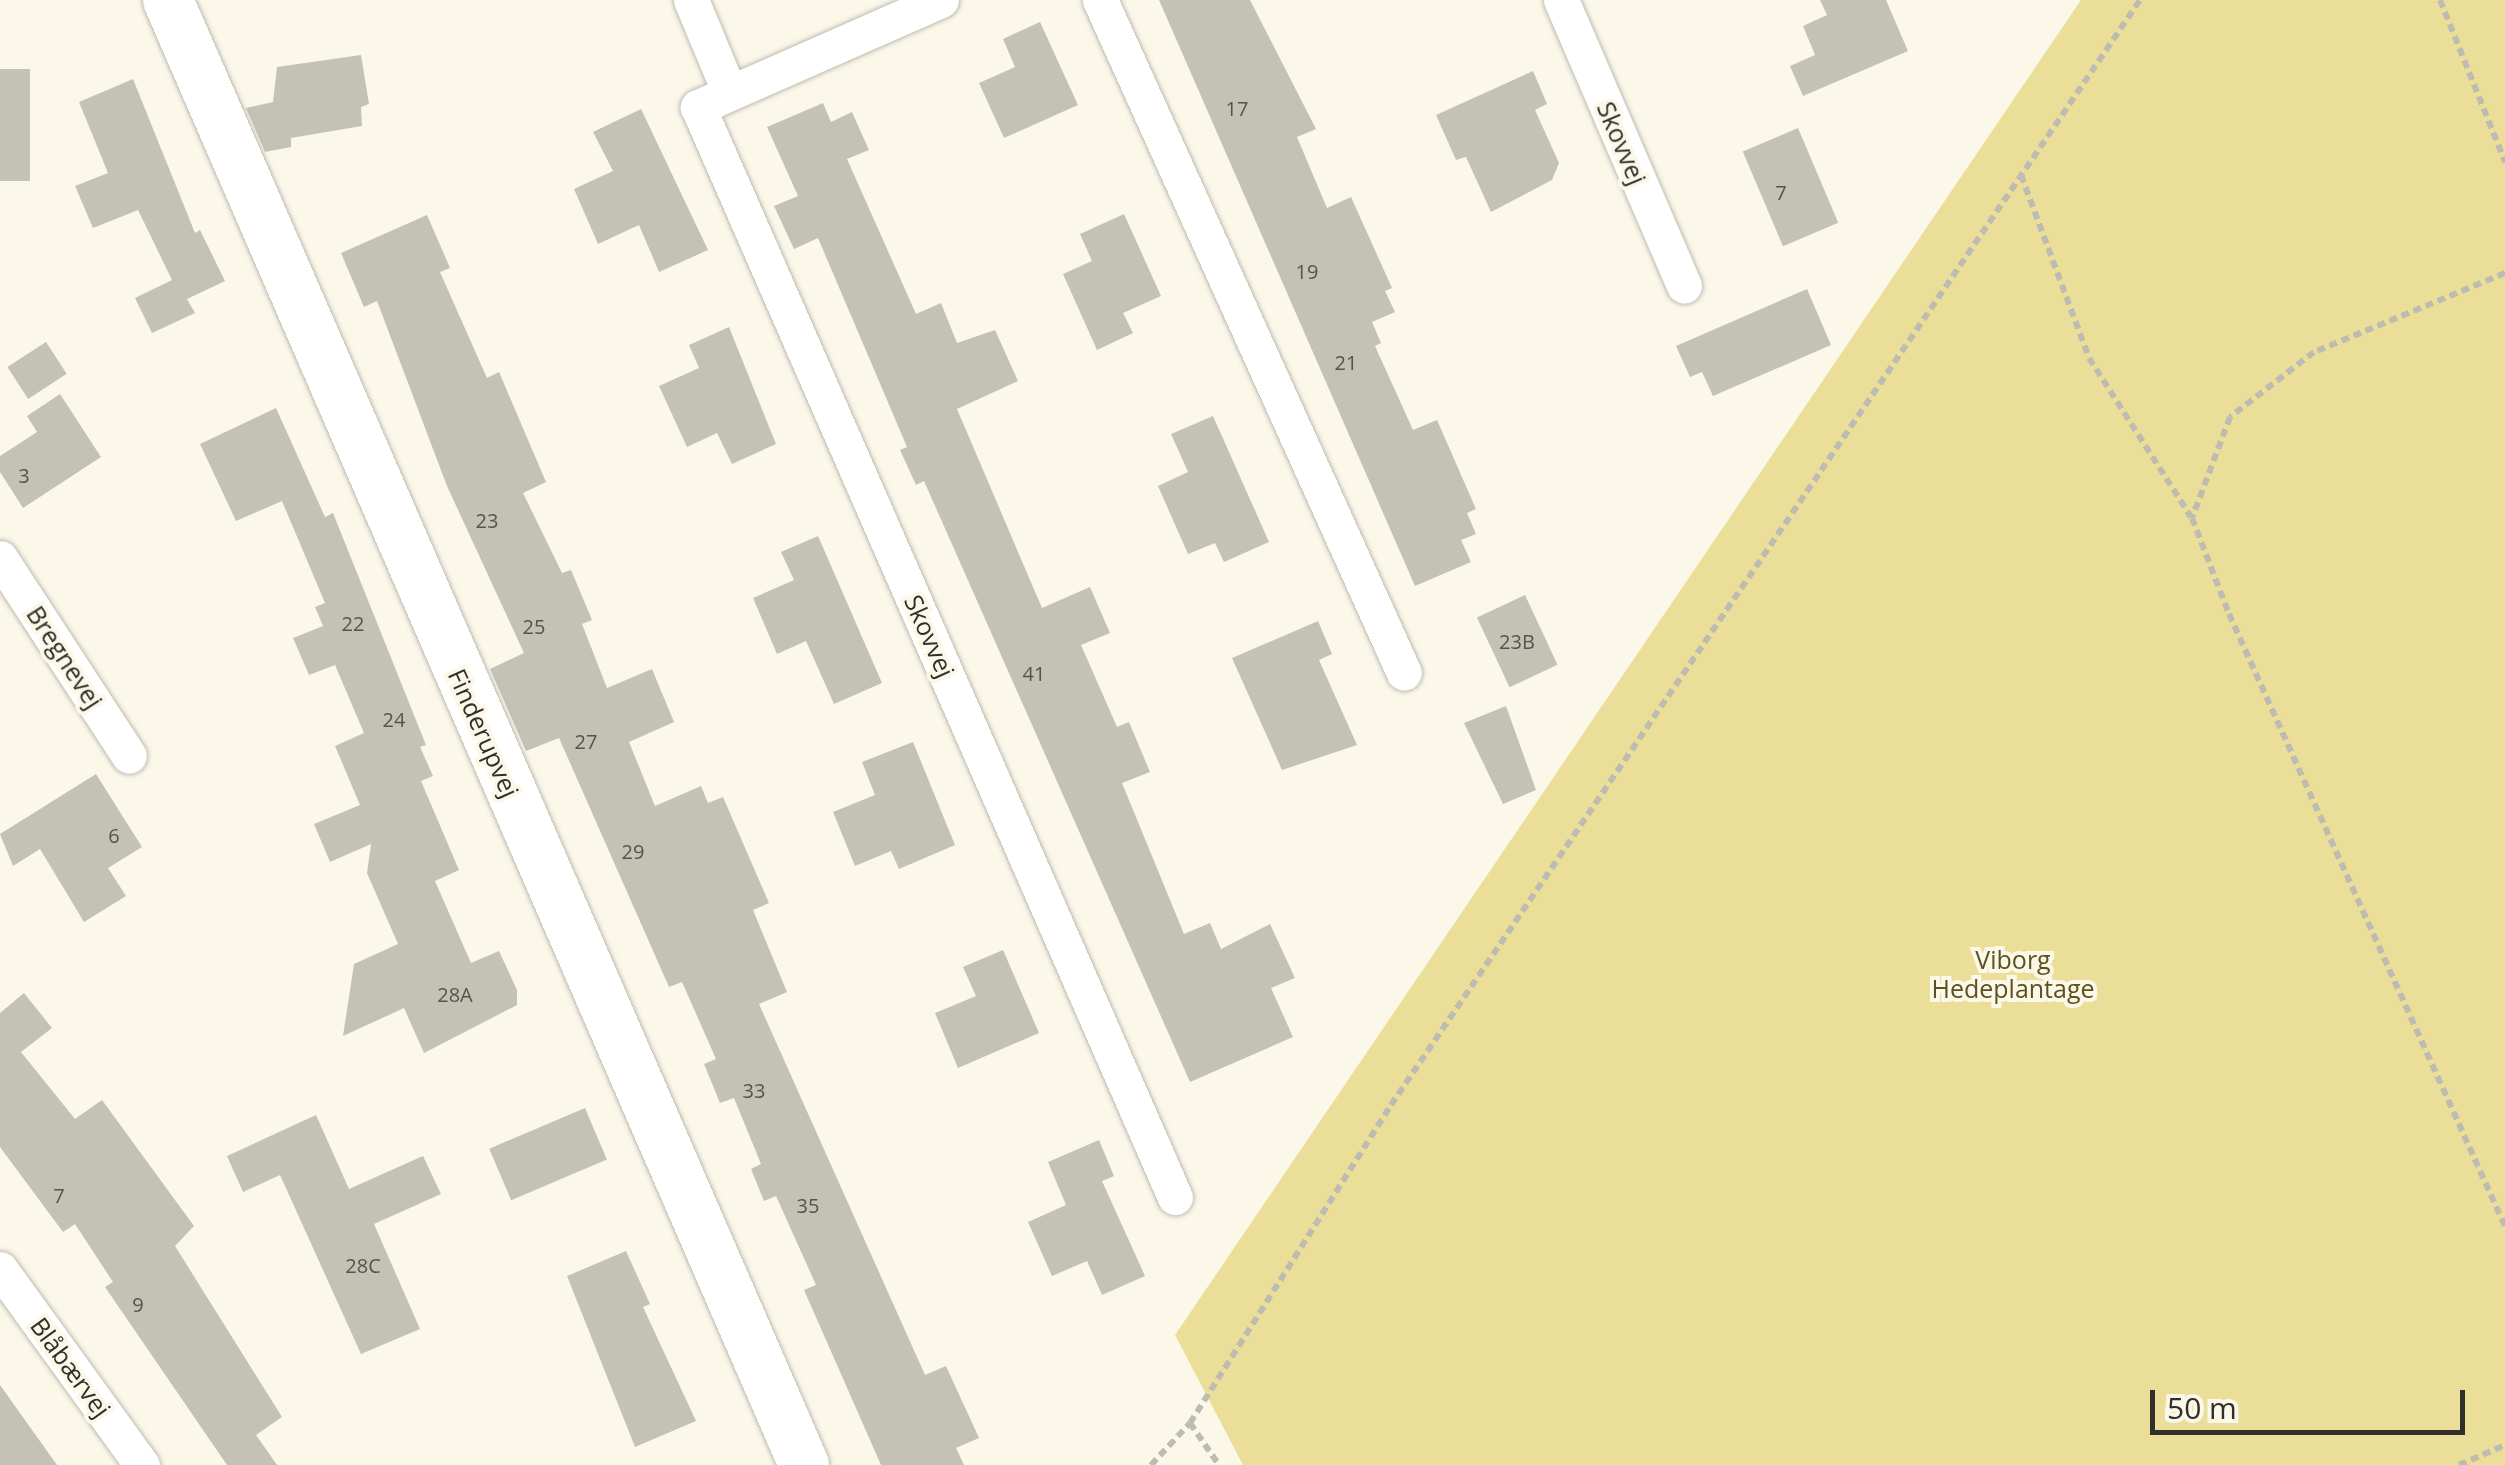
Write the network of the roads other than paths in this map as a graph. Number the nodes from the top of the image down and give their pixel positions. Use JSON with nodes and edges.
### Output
{"nodes":[{"id":1,"x":168,"y":0,"type":"edge"},
{"id":2,"x":691,"y":0,"type":"edge"},
{"id":3,"x":940,"y":0,"type":"edge"},
{"id":4,"x":1100,"y":0,"type":"edge"},
{"id":5,"x":1561,"y":0,"type":"edge"},
{"id":6,"x":728,"y":89,"type":"junction"},
{"id":7,"x":1684,"y":286,"type":"dead end"},
{"id":8,"x":0,"y":558,"type":"edge"},
{"id":9,"x":1404,"y":673,"type":"dead end"},
{"id":10,"x":129,"y":756,"type":"dead end"},
{"id":11,"x":1175,"y":1197,"type":"dead end"},
{"id":12,"x":0,"y":1269,"type":"edge"},
{"id":13,"x":142,"y":1465,"type":"edge"},
{"id":14,"x":804,"y":1465,"type":"edge"}],
"edges":[{"from":1,"to":14,"type":"street","name":"Finderupvej"},
{"from":2,"to":6,"type":"street"},
{"from":3,"to":6,"type":"street"},
{"from":4,"to":9,"type":"street"},
{"from":5,"to":7,"type":"street","name":"Skovvej"},
{"from":6,"to":11,"type":"street","name":"Skovvej"},
{"from":8,"to":10,"type":"street","name":"Bregnevej"},
{"from":12,"to":13,"type":"street","name":"Blåbærvej"}]}
